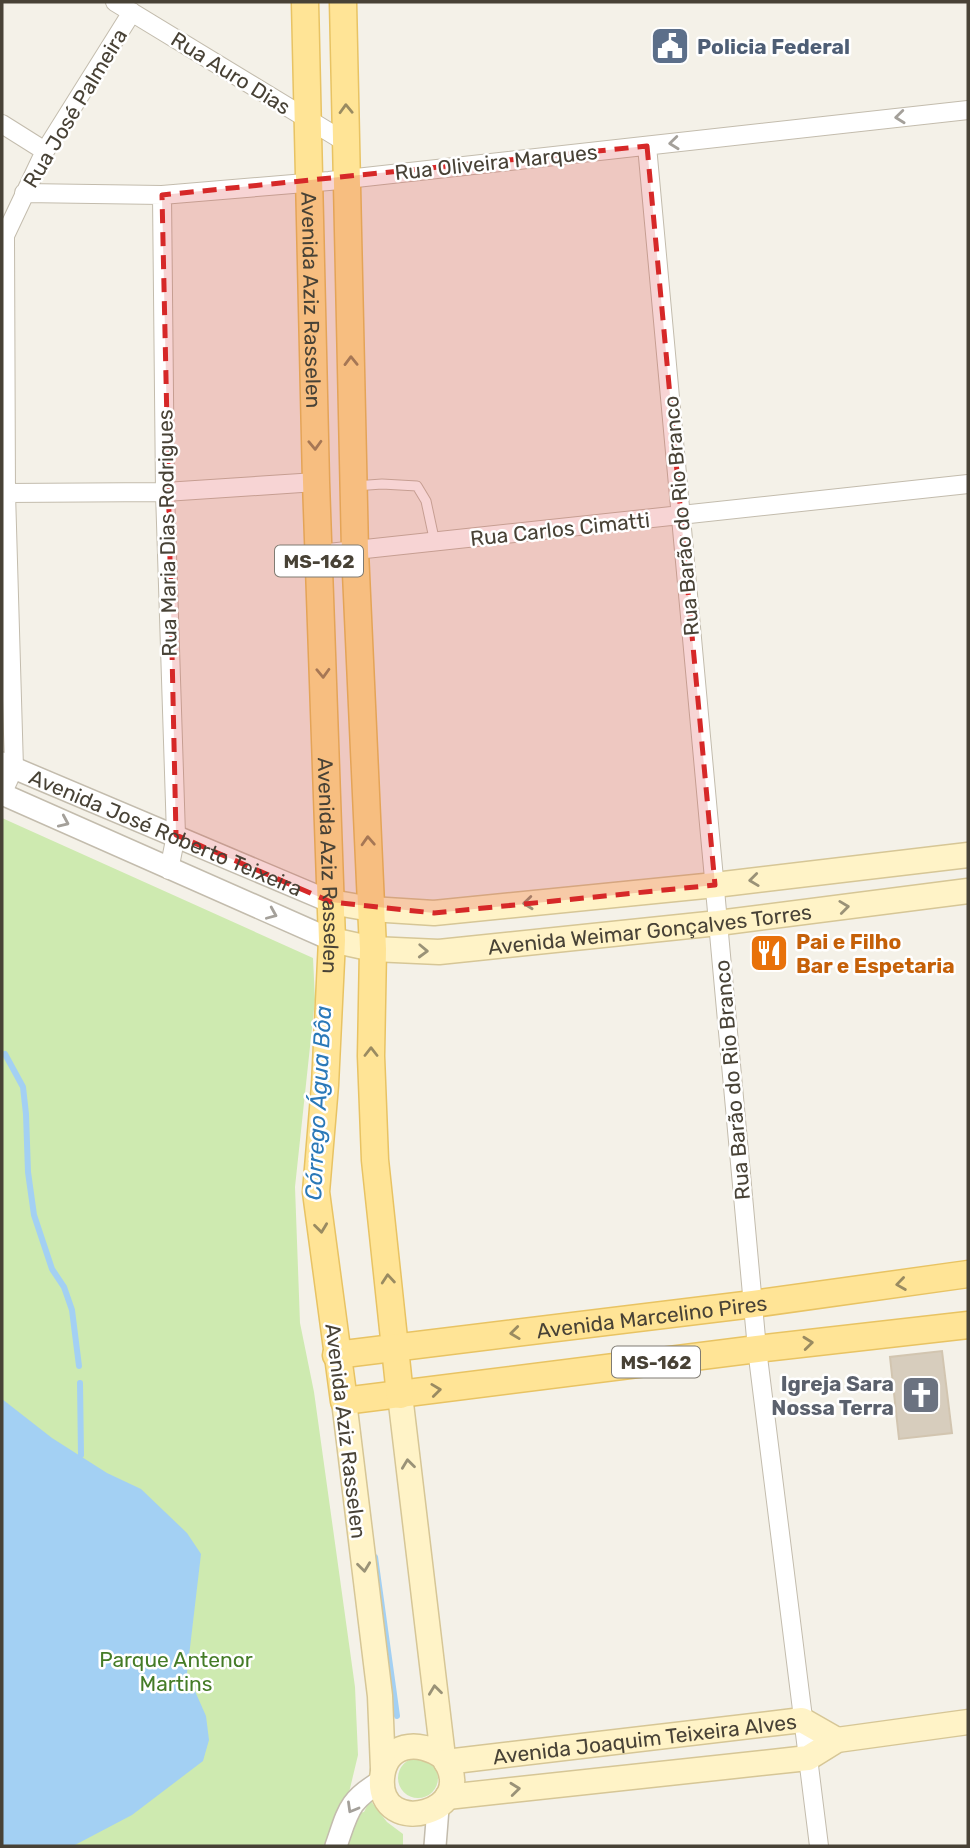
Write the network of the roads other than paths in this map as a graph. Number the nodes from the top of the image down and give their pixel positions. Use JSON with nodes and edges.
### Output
{"nodes":[{"id":1,"x":115,"y":2,"type":"edge"},
{"id":2,"x":305,"y":2,"type":"edge"},
{"id":3,"x":343,"y":2,"type":"edge"},
{"id":4,"x":132,"y":12,"type":"junction"},
{"id":5,"x":968,"y":110,"type":"edge"},
{"id":6,"x":307,"y":120,"type":"junction"},
{"id":7,"x":2,"y":124,"type":"edge"},
{"id":8,"x":347,"y":143,"type":"junction"},
{"id":9,"x":647,"y":146,"type":"junction"},
{"id":10,"x":45,"y":151,"type":"junction"},
{"id":11,"x":328,"y":180,"type":"junction"},
{"id":12,"x":24,"y":193,"type":"junction"},
{"id":13,"x":162,"y":195,"type":"junction"},
{"id":14,"x":3,"y":240,"type":"edge"},
{"id":15,"x":316,"y":482,"type":"junction"},
{"id":16,"x":968,"y":484,"type":"edge"},
{"id":17,"x":354,"y":486,"type":"junction"},
{"id":18,"x":165,"y":492,"type":"junction"},
{"id":19,"x":6,"y":493,"type":"junction"},
{"id":20,"x":681,"y":516,"type":"junction"},
{"id":21,"x":435,"y":543,"type":"junction"},
{"id":22,"x":355,"y":551,"type":"junction"},
{"id":23,"x":319,"y":554,"type":"junction"},
{"id":24,"x":8,"y":766,"type":"edge"},
{"id":25,"x":2,"y":794,"type":"edge"},
{"id":26,"x":176,"y":835,"type":"junction"},
{"id":27,"x":968,"y":855,"type":"edge"},
{"id":28,"x":169,"y":870,"type":"junction"},
{"id":29,"x":715,"y":885,"type":"junction"},
{"id":30,"x":968,"y":891,"type":"edge"},
{"id":31,"x":331,"y":901,"type":"junction"},
{"id":32,"x":371,"y":909,"type":"junction"},
{"id":33,"x":718,"y":923,"type":"junction"},
{"id":34,"x":332,"y":940,"type":"junction"},
{"id":35,"x":373,"y":949,"type":"junction"},
{"id":36,"x":968,"y":1274,"type":"edge"},
{"id":37,"x":753,"y":1304,"type":"junction"},
{"id":38,"x":968,"y":1325,"type":"edge"},
{"id":39,"x":395,"y":1347,"type":"junction"},
{"id":40,"x":757,"y":1349,"type":"junction"},
{"id":41,"x":336,"y":1355,"type":"junction"},
{"id":42,"x":400,"y":1395,"type":"junction"},
{"id":43,"x":344,"y":1401,"type":"junction"},
{"id":44,"x":802,"y":1720,"type":"junction"},
{"id":45,"x":968,"y":1722,"type":"edge"},
{"id":46,"x":761,"y":1725,"type":"junction"},
{"id":47,"x":837,"y":1740,"type":"junction"},
{"id":48,"x":808,"y":1758,"type":"junction"},
{"id":49,"x":444,"y":1760,"type":"junction"},
{"id":50,"x":766,"y":1762,"type":"junction"},
{"id":51,"x":382,"y":1775,"type":"junction"},
{"id":52,"x":442,"y":1802,"type":"junction"},
{"id":53,"x":336,"y":1846,"type":"edge"},
{"id":54,"x":435,"y":1846,"type":"edge"},
{"id":55,"x":819,"y":1846,"type":"edge"}],
"edges":[{"from":1,"to":4,"type":"street","name":"Rua Auro Dias"},
{"from":2,"to":6,"type":"main road","name":"Avenida Aziz Rasselen","number":"MS-162"},
{"from":8,"to":3,"type":"main road","name":"Avenida Aziz Rasselen","number":"MS-162","one_way":true},
{"from":4,"to":6,"type":"street","name":"Rua Auro Dias"},
{"from":4,"to":10,"type":"street","name":"Rua José Palmeira"},
{"from":5,"to":9,"type":"street","name":"Rua Oliveira Marques","one_way":true},
{"from":6,"to":8,"type":"street","name":"Rua Auro Dias"},
{"from":6,"to":11,"type":"main road","name":"Avenida Aziz Rasselen","number":"MS-162"},
{"from":7,"to":10,"type":"street"},
{"from":8,"to":11,"type":"main road","name":"Avenida Aziz Rasselen","number":"MS-162"},
{"from":9,"to":11,"type":"street","name":"Rua Oliveira Marques"},
{"from":9,"to":20,"type":"street","name":"Rua Barão do Rio Branco"},
{"from":10,"to":12,"type":"street","name":"Rua José Palmeira"},
{"from":11,"to":13,"type":"street","name":"Rua Oliveira Marques"},
{"from":11,"to":15,"type":"main road","name":"Avenida Aziz Rasselen","number":"MS-162","one_way":true},
{"from":17,"to":11,"type":"main road","name":"Avenida Aziz Rasselen","number":"MS-162","one_way":true},
{"from":12,"to":13,"type":"street","name":"Rua Oliveira Marques"},
{"from":12,"to":14,"type":"street","name":"Rua José Palmeira"},
{"from":13,"to":18,"type":"street","name":"Rua Maria Dias Rodrigues"},
{"from":14,"to":19,"type":"street"},
{"from":15,"to":18,"type":"street"},
{"from":15,"to":23,"type":"main road","name":"Avenida Aziz Rasselen","number":"MS-162"},
{"from":16,"to":20,"type":"street","name":"Rua Carlos Cimatti"},
{"from":17,"to":21,"type":"lane"},
{"from":17,"to":22,"type":"main road","name":"Avenida Aziz Rasselen","number":"MS-162"},
{"from":18,"to":19,"type":"street"},
{"from":18,"to":26,"type":"street","name":"Rua Maria Dias Rodrigues"},
{"from":19,"to":24,"type":"street"},
{"from":20,"to":21,"type":"street","name":"Rua Carlos Cimatti"},
{"from":20,"to":29,"type":"street","name":"Rua Barão do Rio Branco"},
{"from":21,"to":22,"type":"street","name":"Rua Carlos Cimatti"},
{"from":22,"to":23,"type":"street","name":"Rua Carlos Cimatti"},
{"from":32,"to":22,"type":"main road","name":"Avenida Aziz Rasselen","number":"MS-162","one_way":true},
{"from":23,"to":31,"type":"main road","name":"Avenida Aziz Rasselen","number":"MS-162","one_way":true},
{"from":24,"to":25,"type":"street"},
{"from":24,"to":26,"type":"street","name":"Avenida José Roberto Teixeira"},
{"from":25,"to":28,"type":"street","name":"Avenida José Roberto Teixeira","one_way":true},
{"from":26,"to":28,"type":"street","name":"Rua Maria Dias Rodrigues"},
{"from":26,"to":31,"type":"street","name":"Avenida José Roberto Teixeira"},
{"from":27,"to":29,"type":"main road","name":"Avenida Weimar Gonçalves Torres","one_way":true},
{"from":28,"to":34,"type":"street","name":"Avenida José Roberto Teixeira","one_way":true},
{"from":29,"to":32,"type":"main road","name":"Avenida Weimar Gonçalves Torres","one_way":true},
{"from":29,"to":33,"type":"street","name":"Rua Barão do Rio Branco"},
{"from":33,"to":30,"type":"main road","name":"Avenida Weimar Gonçalves Torres","one_way":true},
{"from":31,"to":32,"type":"main road","name":"Avenida José Roberto Teixeira"},
{"from":31,"to":34,"type":"main road","name":"Avenida Aziz Rasselen","number":"MS-162"},
{"from":32,"to":35,"type":"main road","name":"Avenida Aziz Rasselen","number":"MS-162"},
{"from":35,"to":33,"type":"main road","name":"Avenida Weimar Gonçalves Torres","one_way":true},
{"from":33,"to":37,"type":"street","name":"Rua Barão do Rio Branco"},
{"from":34,"to":35,"type":"main road","name":"Avenida Weimar Gonçalves Torres"},
{"from":34,"to":41,"type":"main road","name":"Avenida Aziz Rasselen","number":"MS-162","one_way":true},
{"from":39,"to":35,"type":"main road","name":"Avenida Aziz Rasselen","number":"MS-162","one_way":true},
{"from":36,"to":37,"type":"main road","name":"Avenida Marcelino Pires","number":"MS-162","one_way":true},
{"from":37,"to":39,"type":"main road","name":"Avenida Marcelino Pires","number":"MS-162","one_way":true},
{"from":37,"to":40,"type":"street","name":"Rua Barão do Rio Branco"},
{"from":40,"to":38,"type":"main road","number":"MS-162","one_way":true},
{"from":39,"to":41,"type":"main road","name":"Avenida Marcelino Pires","number":"MS-162"},
{"from":39,"to":42,"type":"main road","name":"Avenida Aziz Rasselen","number":"MS-162"},
{"from":42,"to":40,"type":"main road","number":"MS-162","one_way":true},
{"from":40,"to":44,"type":"street","name":"Rua Barão do Rio Branco"},
{"from":41,"to":43,"type":"main road","name":"Avenida Aziz Rasselen","number":"MS-162"},
{"from":42,"to":43,"type":"main road","number":"MS-162"},
{"from":49,"to":42,"type":"main road","name":"Avenida Aziz Rasselen","one_way":true},
{"from":43,"to":51,"type":"main road","name":"Avenida Aziz Rasselen","one_way":true},
{"from":44,"to":46,"type":"main road","name":"Avenida Joaquim Teixeira Alves"},
{"from":44,"to":47,"type":"main road","name":"Avenida Joaquim Teixeira Alves"},
{"from":44,"to":48,"type":"street","name":"Rua Barão do Rio Branco"},
{"from":45,"to":47,"type":"main road","name":"Avenida Joaquim Teixeira Alves"},
{"from":46,"to":49,"type":"main road","name":"Avenida Joaquim Teixeira Alves"},
{"from":46,"to":50,"type":"main road"},
{"from":47,"to":48,"type":"main road","name":"Avenida Joaquim Teixeira Alves"},
{"from":48,"to":50,"type":"main road"},
{"from":48,"to":55,"type":"street","name":"Rua Barão do Rio Branco"},
{"from":49,"to":51,"type":"main road"},
{"from":49,"to":52,"type":"main road","name":"Avenida Aziz Rasselen"},
{"from":52,"to":50,"type":"main road","one_way":true},
{"from":51,"to":52,"type":"main road","name":"Avenida Aziz Rasselen"},
{"from":51,"to":53,"type":"street","one_way":true},
{"from":52,"to":54,"type":"street"}]}
